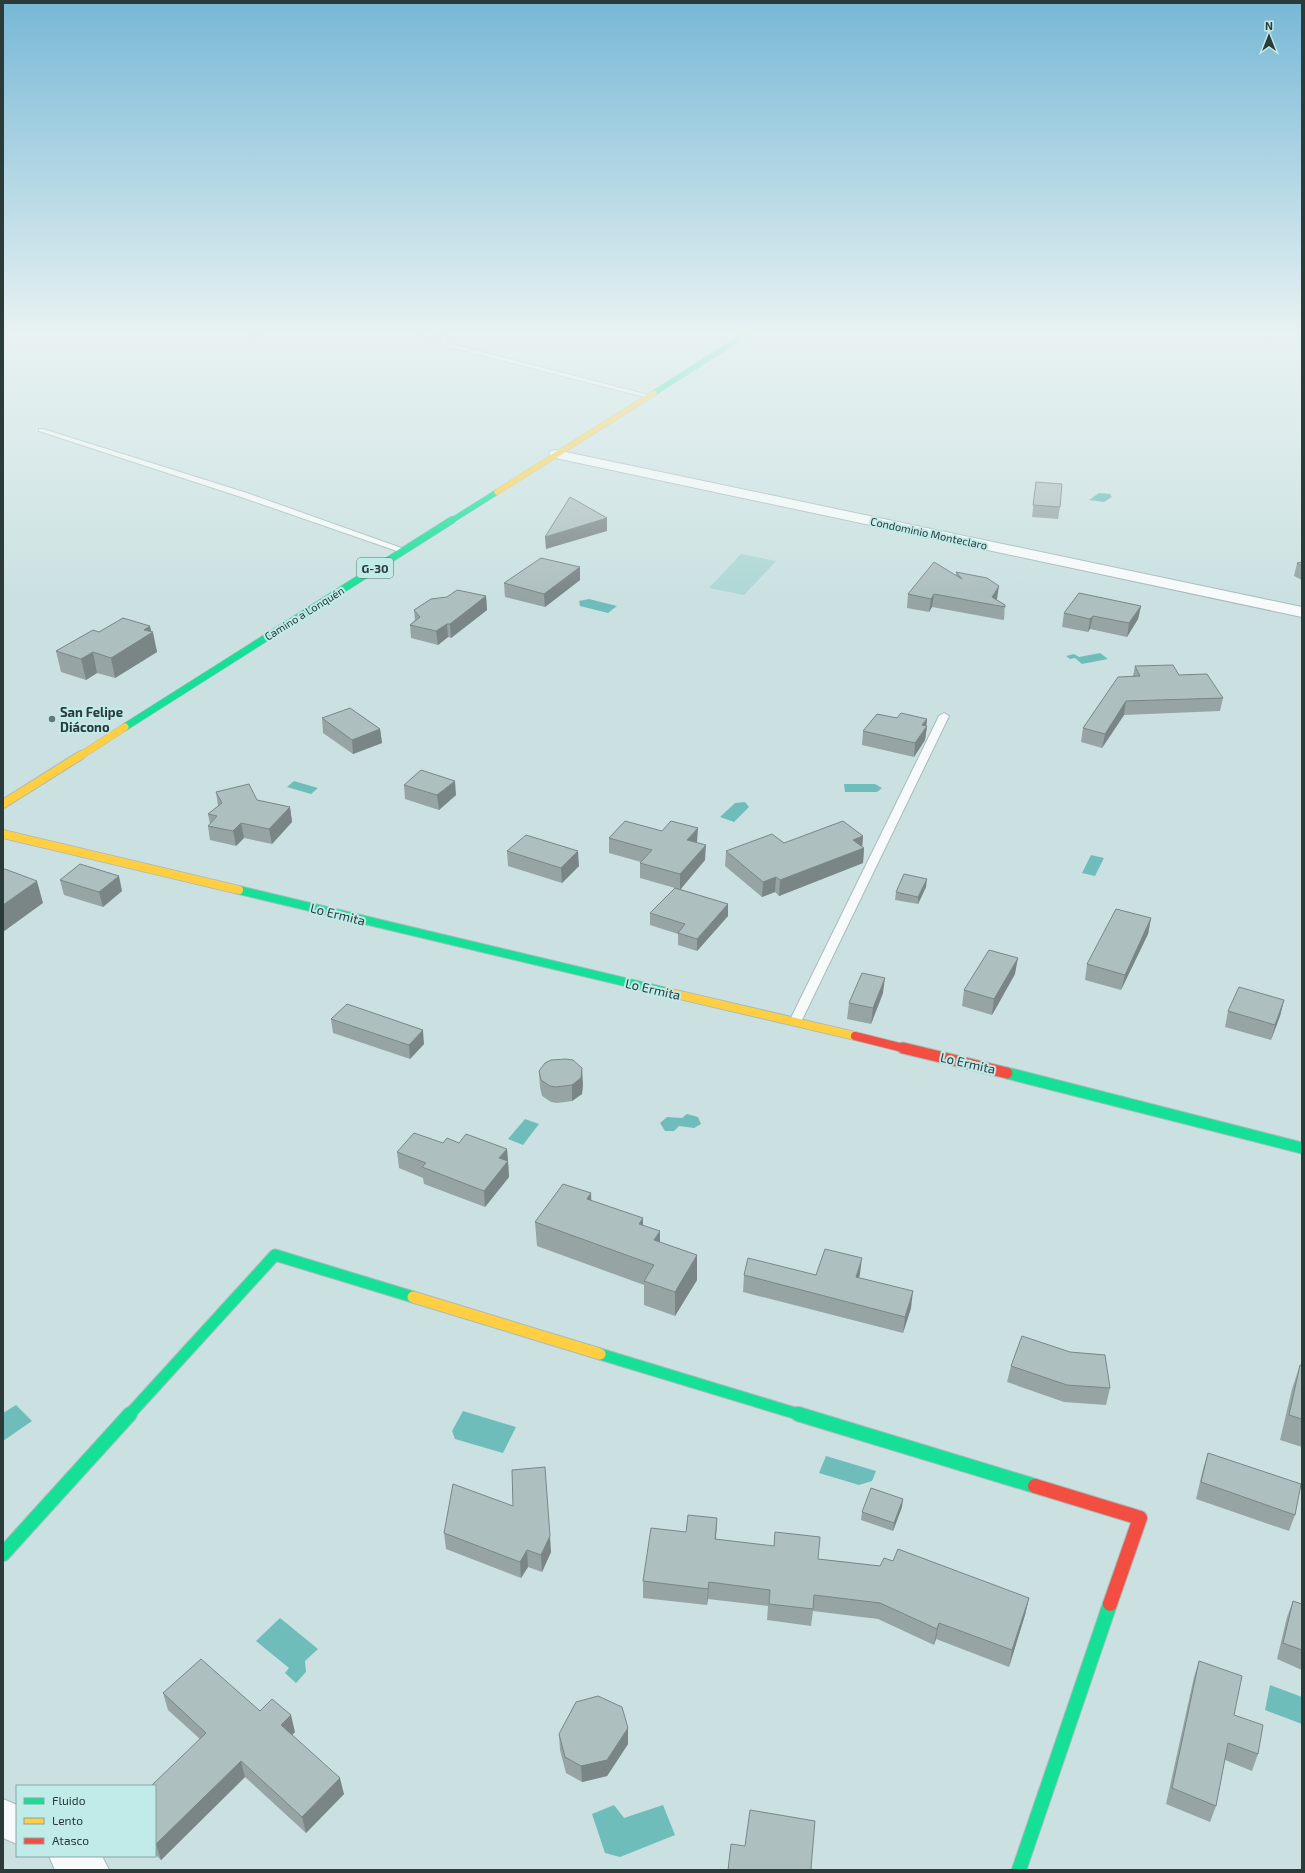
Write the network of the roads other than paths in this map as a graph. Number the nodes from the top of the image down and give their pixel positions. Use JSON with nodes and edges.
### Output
{"nodes":[{"id":1,"x":610,"y":420,"type":"edge"},
{"id":2,"x":41,"y":430,"type":"dead end"},
{"id":3,"x":556,"y":454,"type":"junction"},
{"id":4,"x":403,"y":550,"type":"junction"},
{"id":5,"x":1302,"y":612,"type":"edge"},
{"id":6,"x":944,"y":716,"type":"dead end"},
{"id":7,"x":3,"y":804,"type":"edge"},
{"id":8,"x":3,"y":834,"type":"edge"},
{"id":9,"x":794,"y":1022,"type":"junction"},
{"id":10,"x":1302,"y":1148,"type":"edge"},
{"id":11,"x":3,"y":1554,"type":"edge"},
{"id":12,"x":3,"y":1817,"type":"edge"},
{"id":13,"x":16,"y":1825,"type":"edge"},
{"id":14,"x":69,"y":1857,"type":"edge"},
{"id":15,"x":90,"y":1870,"type":"edge"},
{"id":16,"x":1019,"y":1870,"type":"edge"}],
"edges":[{"from":1,"to":3,"type":"street","name":"Camino a Lonquén","number":"G-30"},
{"from":2,"to":4,"type":"lane"},
{"from":3,"to":4,"type":"street","name":"Camino a Lonquén","number":"G-30"},
{"from":3,"to":5,"type":"street","name":"Condominio Monteclaro"},
{"from":4,"to":7,"type":"street","name":"Camino a Lonquén","number":"G-30"},
{"from":6,"to":9,"type":"lane"},
{"from":8,"to":9,"type":"street","name":"Lo Ermita"},
{"from":9,"to":10,"type":"street","name":"Lo Ermita"},
{"from":11,"to":16,"type":"street"},
{"from":12,"to":13,"type":"street"},
{"from":14,"to":15,"type":"street"}]}
